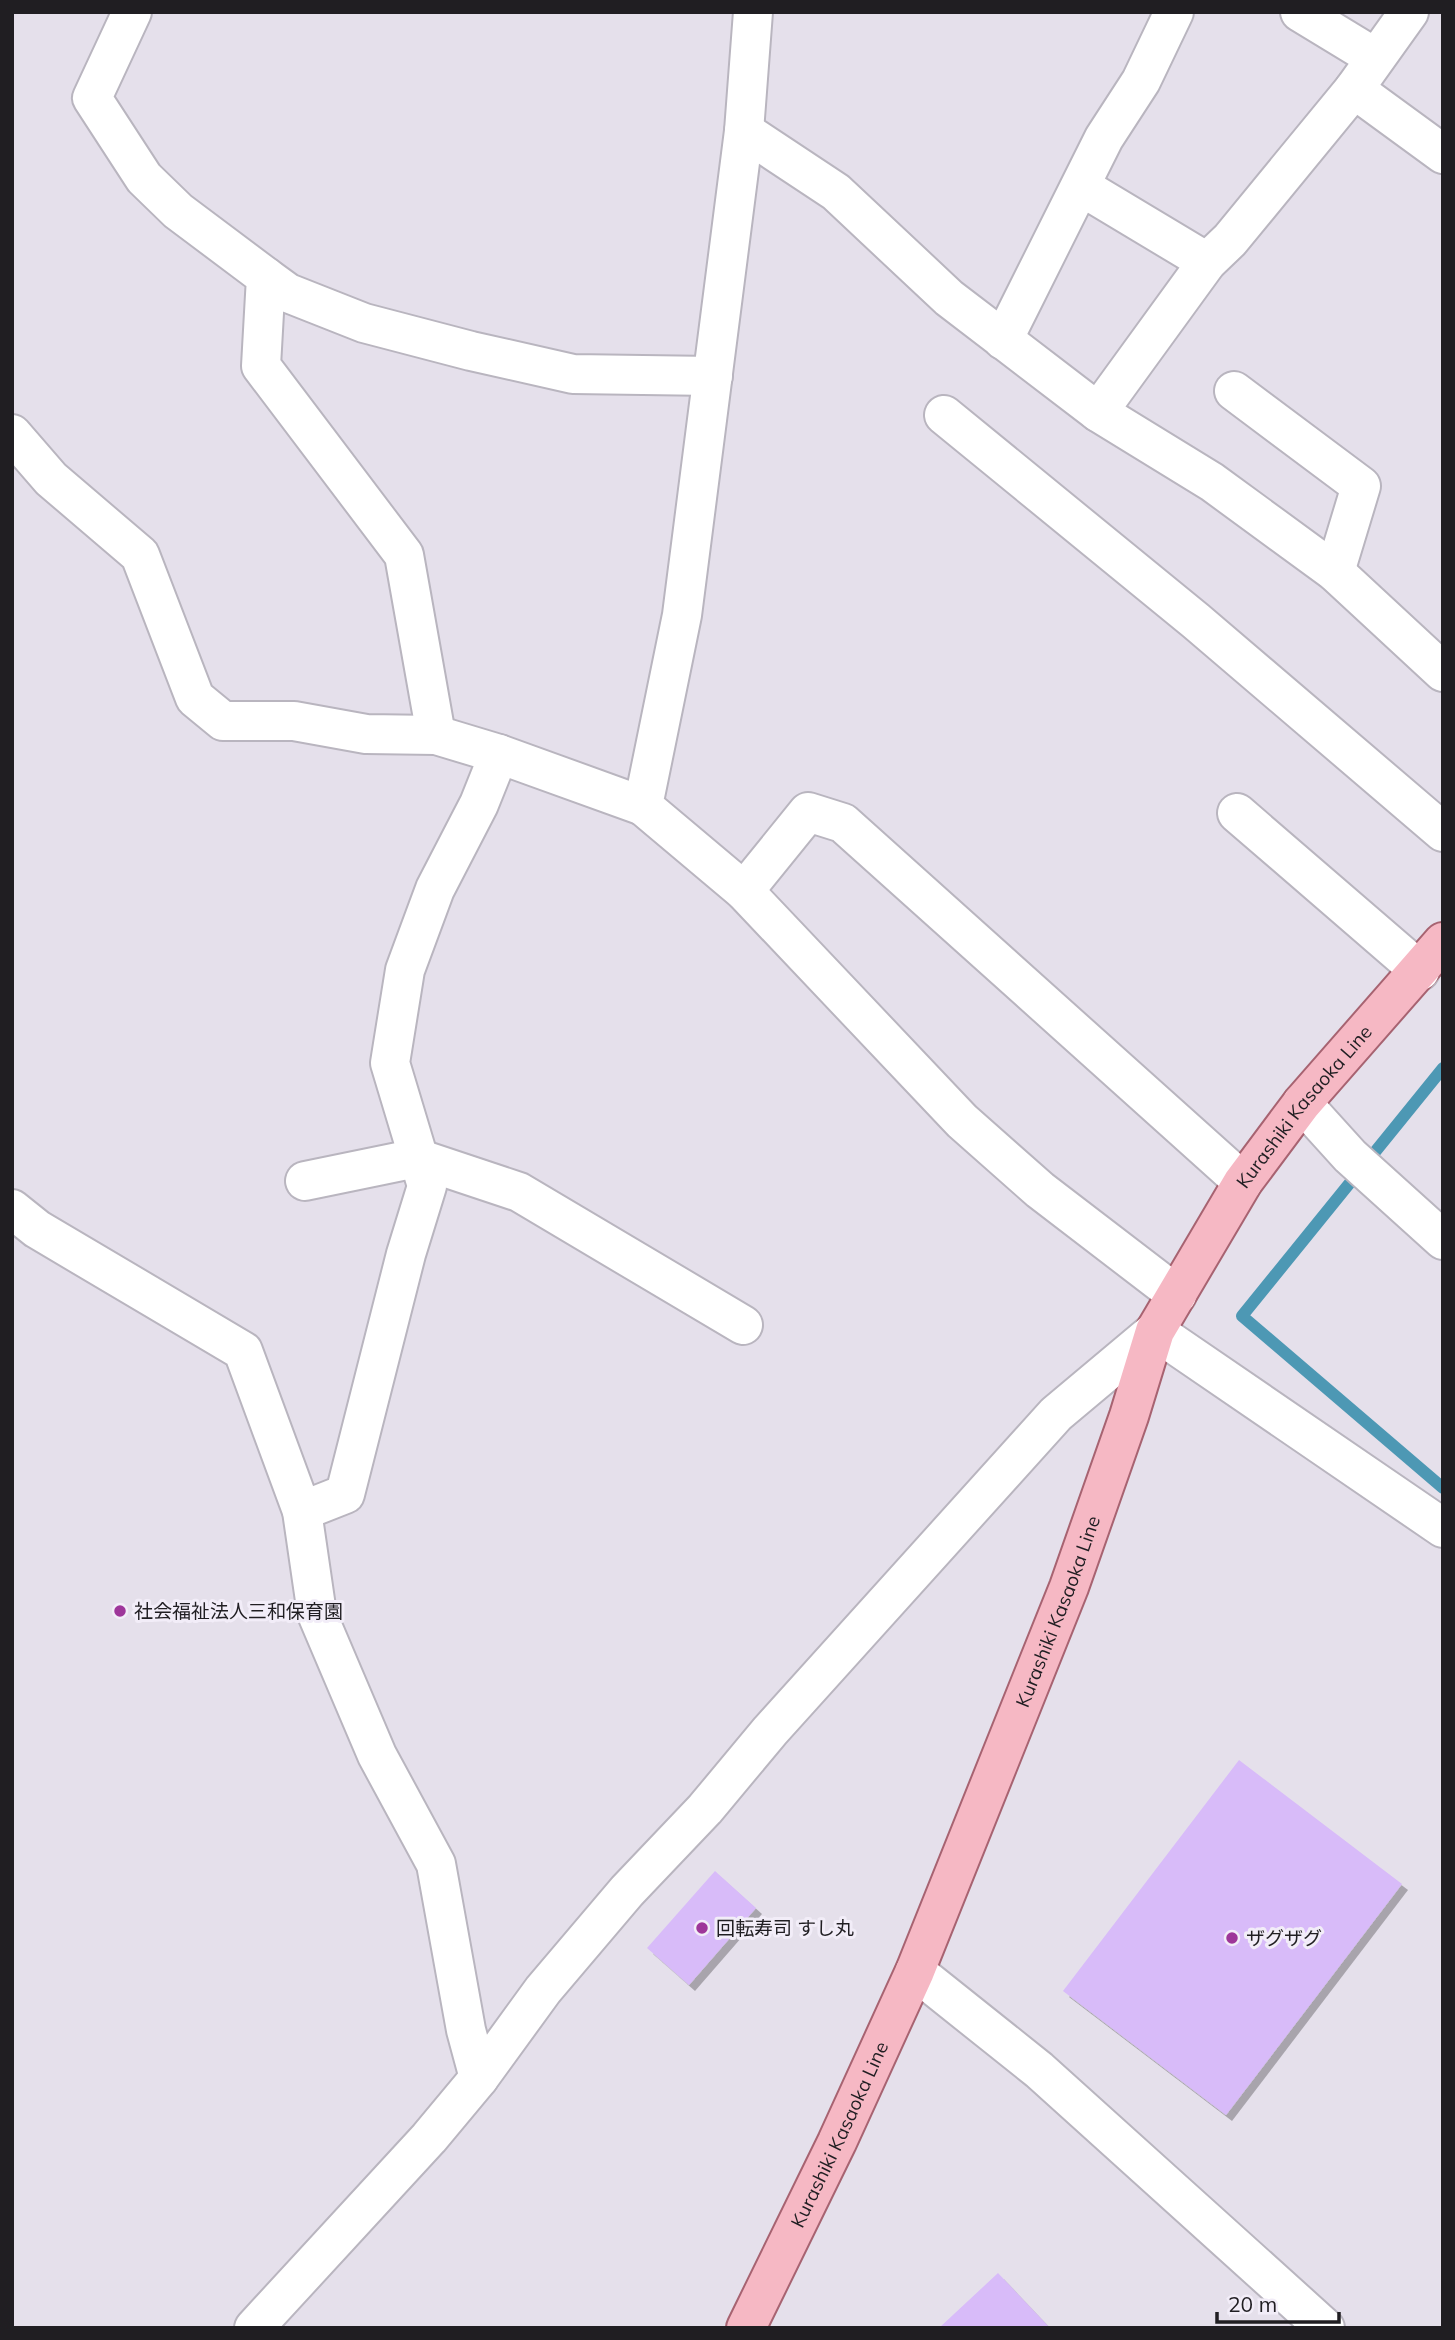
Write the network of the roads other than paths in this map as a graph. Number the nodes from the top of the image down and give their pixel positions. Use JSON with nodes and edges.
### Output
{"nodes":[{"id":1,"x":132,"y":12,"type":"edge"},
{"id":2,"x":753,"y":12,"type":"edge"},
{"id":3,"x":1174,"y":12,"type":"edge"},
{"id":4,"x":1300,"y":12,"type":"edge"},
{"id":5,"x":1409,"y":12,"type":"edge"},
{"id":6,"x":1374,"y":57,"type":"junction"},
{"id":7,"x":1354,"y":89,"type":"junction"},
{"id":8,"x":744,"y":131,"type":"junction"},
{"id":9,"x":1443,"y":154,"type":"edge"},
{"id":10,"x":1082,"y":187,"type":"junction"},
{"id":11,"x":1207,"y":262,"type":"junction"},
{"id":12,"x":266,"y":277,"type":"junction"},
{"id":13,"x":1003,"y":340,"type":"junction"},
{"id":14,"x":713,"y":376,"type":"junction"},
{"id":15,"x":1234,"y":391,"type":"dead end"},
{"id":16,"x":1098,"y":412,"type":"junction"},
{"id":17,"x":944,"y":415,"type":"dead end"},
{"id":18,"x":12,"y":434,"type":"edge"},
{"id":19,"x":1335,"y":572,"type":"junction"},
{"id":20,"x":1443,"y":672,"type":"edge"},
{"id":21,"x":436,"y":735,"type":"junction"},
{"id":22,"x":499,"y":754,"type":"junction"},
{"id":23,"x":643,"y":806,"type":"junction"},
{"id":24,"x":1237,"y":813,"type":"dead end"},
{"id":25,"x":1443,"y":832,"type":"edge"},
{"id":26,"x":744,"y":891,"type":"junction"},
{"id":27,"x":1431,"y":957,"type":"edge"},
{"id":28,"x":1302,"y":1103,"type":"junction"},
{"id":29,"x":417,"y":1158,"type":"junction"},
{"id":30,"x":305,"y":1181,"type":"dead end"},
{"id":31,"x":1243,"y":1182,"type":"junction"},
{"id":32,"x":12,"y":1209,"type":"edge"},
{"id":33,"x":1443,"y":1240,"type":"edge"},
{"id":34,"x":1177,"y":1295,"type":"junction"},
{"id":35,"x":743,"y":1325,"type":"dead end"},
{"id":36,"x":1155,"y":1331,"type":"junction"},
{"id":37,"x":302,"y":1511,"type":"junction"},
{"id":38,"x":1443,"y":1528,"type":"edge"},
{"id":39,"x":915,"y":1971,"type":"junction"},
{"id":40,"x":479,"y":2078,"type":"junction"},
{"id":41,"x":254,"y":2328,"type":"edge"},
{"id":42,"x":746,"y":2328,"type":"edge"},
{"id":43,"x":1325,"y":2328,"type":"edge"}],
"edges":[{"from":1,"to":12,"type":"street"},
{"from":2,"to":8,"type":"street"},
{"from":3,"to":10,"type":"street"},
{"from":4,"to":6,"type":"street"},
{"from":5,"to":6,"type":"street"},
{"from":6,"to":7,"type":"street"},
{"from":7,"to":9,"type":"street"},
{"from":7,"to":11,"type":"street"},
{"from":8,"to":13,"type":"street"},
{"from":8,"to":14,"type":"street"},
{"from":10,"to":11,"type":"street"},
{"from":10,"to":13,"type":"street"},
{"from":11,"to":16,"type":"street"},
{"from":12,"to":14,"type":"street"},
{"from":12,"to":21,"type":"street"},
{"from":13,"to":16,"type":"street"},
{"from":14,"to":23,"type":"street"},
{"from":15,"to":19,"type":"street"},
{"from":16,"to":19,"type":"street"},
{"from":17,"to":25,"type":"street"},
{"from":18,"to":21,"type":"street"},
{"from":19,"to":20,"type":"street"},
{"from":21,"to":22,"type":"street"},
{"from":22,"to":23,"type":"street"},
{"from":22,"to":29,"type":"street"},
{"from":23,"to":26,"type":"street"},
{"from":24,"to":27,"type":"street"},
{"from":26,"to":31,"type":"street"},
{"from":26,"to":34,"type":"street"},
{"from":27,"to":28,"type":"main road","name":"Kurashiki Kasaoka Line"},
{"from":28,"to":31,"type":"main road","name":"Kurashiki Kasaoka Line"},
{"from":28,"to":33,"type":"street"},
{"from":29,"to":30,"type":"street"},
{"from":29,"to":35,"type":"street"},
{"from":29,"to":37,"type":"street"},
{"from":31,"to":34,"type":"main road","name":"Kurashiki Kasaoka Line"},
{"from":32,"to":37,"type":"street"},
{"from":34,"to":36,"type":"main road","name":"Kurashiki Kasaoka Line"},
{"from":36,"to":38,"type":"street"},
{"from":36,"to":39,"type":"main road","name":"Kurashiki Kasaoka Line"},
{"from":36,"to":40,"type":"street"},
{"from":37,"to":40,"type":"street"},
{"from":39,"to":42,"type":"main road","name":"Kurashiki Kasaoka Line"},
{"from":39,"to":43,"type":"street"},
{"from":40,"to":41,"type":"street"}]}
